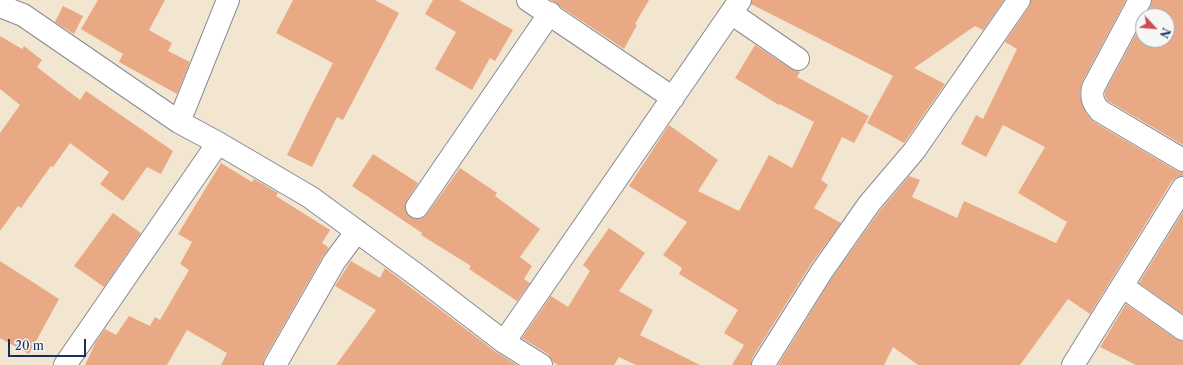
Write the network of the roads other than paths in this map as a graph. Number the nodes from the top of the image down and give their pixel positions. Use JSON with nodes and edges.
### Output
{"nodes":[{"id":1,"x":228,"y":0,"type":"edge"},
{"id":2,"x":528,"y":0,"type":"edge"},
{"id":3,"x":1019,"y":0,"type":"edge"},
{"id":4,"x":1140,"y":0,"type":"edge"},
{"id":5,"x":0,"y":6,"type":"edge"},
{"id":6,"x":736,"y":6,"type":"edge"},
{"id":7,"x":550,"y":13,"type":"junction"},
{"id":8,"x":798,"y":59,"type":"dead end"},
{"id":9,"x":673,"y":98,"type":"junction"},
{"id":10,"x":179,"y":122,"type":"junction"},
{"id":11,"x":218,"y":143,"type":"junction"},
{"id":12,"x":1183,"y":160,"type":"edge"},
{"id":13,"x":1183,"y":188,"type":"edge"},
{"id":14,"x":417,"y":207,"type":"dead end"},
{"id":15,"x":357,"y":231,"type":"junction"},
{"id":16,"x":1122,"y":286,"type":"junction"},
{"id":17,"x":1183,"y":329,"type":"edge"},
{"id":18,"x":504,"y":342,"type":"junction"},
{"id":19,"x":65,"y":365,"type":"edge"},
{"id":20,"x":275,"y":365,"type":"edge"},
{"id":21,"x":541,"y":365,"type":"edge"},
{"id":22,"x":763,"y":365,"type":"edge"},
{"id":23,"x":1073,"y":365,"type":"edge"}],
"edges":[{"from":1,"to":10,"type":"street"},
{"from":2,"to":7,"type":"street"},
{"from":3,"to":22,"type":"street"},
{"from":4,"to":12,"type":"street"},
{"from":5,"to":10,"type":"street"},
{"from":6,"to":8,"type":"street"},
{"from":6,"to":9,"type":"street"},
{"from":7,"to":9,"type":"street"},
{"from":7,"to":14,"type":"street"},
{"from":9,"to":18,"type":"street"},
{"from":10,"to":11,"type":"street"},
{"from":11,"to":15,"type":"street"},
{"from":11,"to":19,"type":"street"},
{"from":13,"to":16,"type":"street"},
{"from":15,"to":18,"type":"street"},
{"from":15,"to":20,"type":"street"},
{"from":16,"to":17,"type":"street"},
{"from":16,"to":23,"type":"street"},
{"from":18,"to":21,"type":"street"}]}
